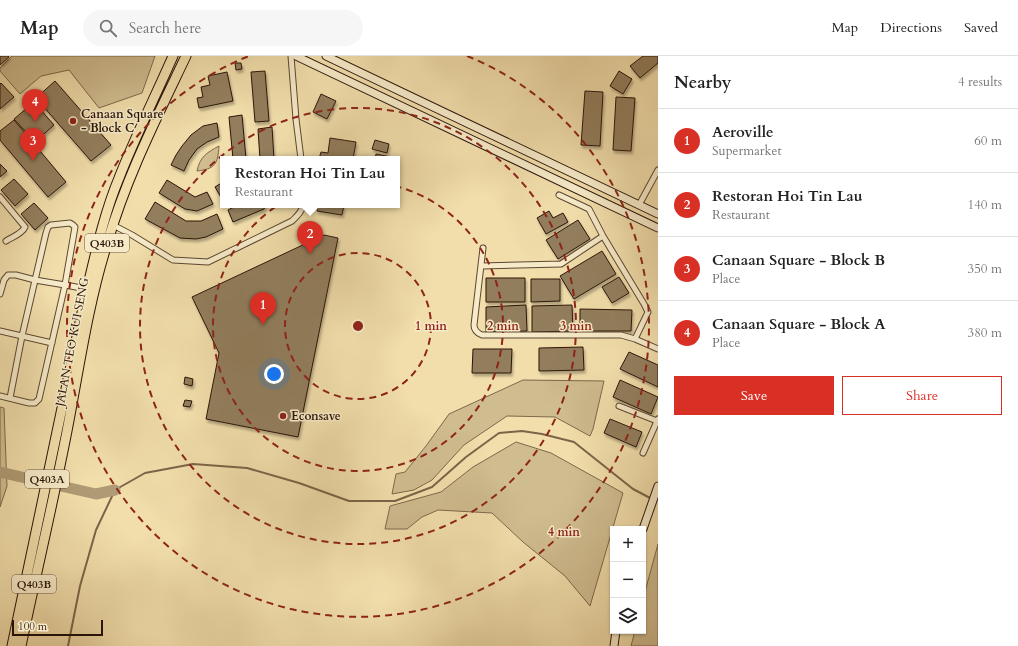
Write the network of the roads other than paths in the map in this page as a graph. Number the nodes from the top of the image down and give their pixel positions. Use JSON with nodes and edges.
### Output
{"nodes":[{"id":1,"x":173,"y":56,"type":"edge"},
{"id":2,"x":291,"y":56,"type":"edge"},
{"id":3,"x":296,"y":56,"type":"edge"},
{"id":4,"x":326,"y":56,"type":"edge"},
{"id":5,"x":186,"y":57,"type":"edge"},
{"id":6,"x":301,"y":156,"type":"edge"},
{"id":7,"x":658,"y":170,"type":"edge"},
{"id":8,"x":656,"y":178,"type":"edge"},
{"id":9,"x":559,"y":195,"type":"dead end"},
{"id":10,"x":0,"y":197,"type":"edge"},
{"id":11,"x":639,"y":205,"type":"junction"},
{"id":12,"x":302,"y":208,"type":"edge"},
{"id":13,"x":658,"y":214,"type":"edge"},
{"id":14,"x":113,"y":225,"type":"junction"},
{"id":15,"x":658,"y":228,"type":"edge"},
{"id":16,"x":603,"y":236,"type":"junction"},
{"id":17,"x":6,"y":241,"type":"dead end"},
{"id":18,"x":484,"y":248,"type":"dead end"},
{"id":19,"x":482,"y":266,"type":"junction"},
{"id":20,"x":35,"y":280,"type":"junction"},
{"id":21,"x":65,"y":286,"type":"junction"},
{"id":22,"x":87,"y":289,"type":"junction"},
{"id":23,"x":0,"y":294,"type":"edge"},
{"id":24,"x":0,"y":331,"type":"edge"},
{"id":25,"x":22,"y":336,"type":"junction"},
{"id":26,"x":635,"y":339,"type":"junction"},
{"id":27,"x":52,"y":343,"type":"junction"},
{"id":28,"x":658,"y":349,"type":"edge"},
{"id":29,"x":0,"y":396,"type":"edge"},
{"id":30,"x":10,"y":398,"type":"junction"},
{"id":31,"x":619,"y":406,"type":"dead end"},
{"id":32,"x":657,"y":420,"type":"edge"},
{"id":33,"x":643,"y":453,"type":"dead end"},
{"id":34,"x":658,"y":486,"type":"edge"},
{"id":35,"x":644,"y":526,"type":"edge"},
{"id":36,"x":616,"y":634,"type":"edge"},
{"id":37,"x":12,"y":646,"type":"edge"},
{"id":38,"x":21,"y":646,"type":"edge"},
{"id":39,"x":614,"y":646,"type":"edge"}],
"edges":[{"from":1,"to":22,"type":"highway","name":"JALAN TEO KUI SENG","number":"Q403A"},
{"from":2,"to":6,"type":"street"},
{"from":3,"to":15,"type":"main road"},
{"from":4,"to":11,"type":"main road"},
{"from":5,"to":14,"type":"highway","name":"JALAN TEO KUI SENG","number":"Q403B"},
{"from":7,"to":8,"type":"street"},
{"from":8,"to":11,"type":"street"},
{"from":9,"to":16,"type":"street"},
{"from":10,"to":17,"type":"street"},
{"from":11,"to":13,"type":"main road"},
{"from":12,"to":14,"type":"street"},
{"from":14,"to":38,"type":"highway","name":"JALAN TEO KUI SENG","number":"Q403B"},
{"from":16,"to":19,"type":"street"},
{"from":16,"to":26,"type":"street"},
{"from":18,"to":19,"type":"street"},
{"from":19,"to":26,"type":"street"},
{"from":20,"to":21,"type":"street"},
{"from":20,"to":21,"type":"street"},
{"from":20,"to":23,"type":"street"},
{"from":20,"to":25,"type":"street"},
{"from":21,"to":22,"type":"street"},
{"from":21,"to":27,"type":"street"},
{"from":22,"to":37,"type":"highway","name":"JALAN TEO KUI SENG","number":"Q403A"},
{"from":24,"to":25,"type":"street"},
{"from":25,"to":27,"type":"street"},
{"from":25,"to":30,"type":"street"},
{"from":26,"to":28,"type":"street"},
{"from":27,"to":30,"type":"street"},
{"from":29,"to":30,"type":"street"},
{"from":31,"to":32,"type":"street"},
{"from":32,"to":33,"type":"street"},
{"from":34,"to":35,"type":"main road"},
{"from":36,"to":39,"type":"main road"}]}
